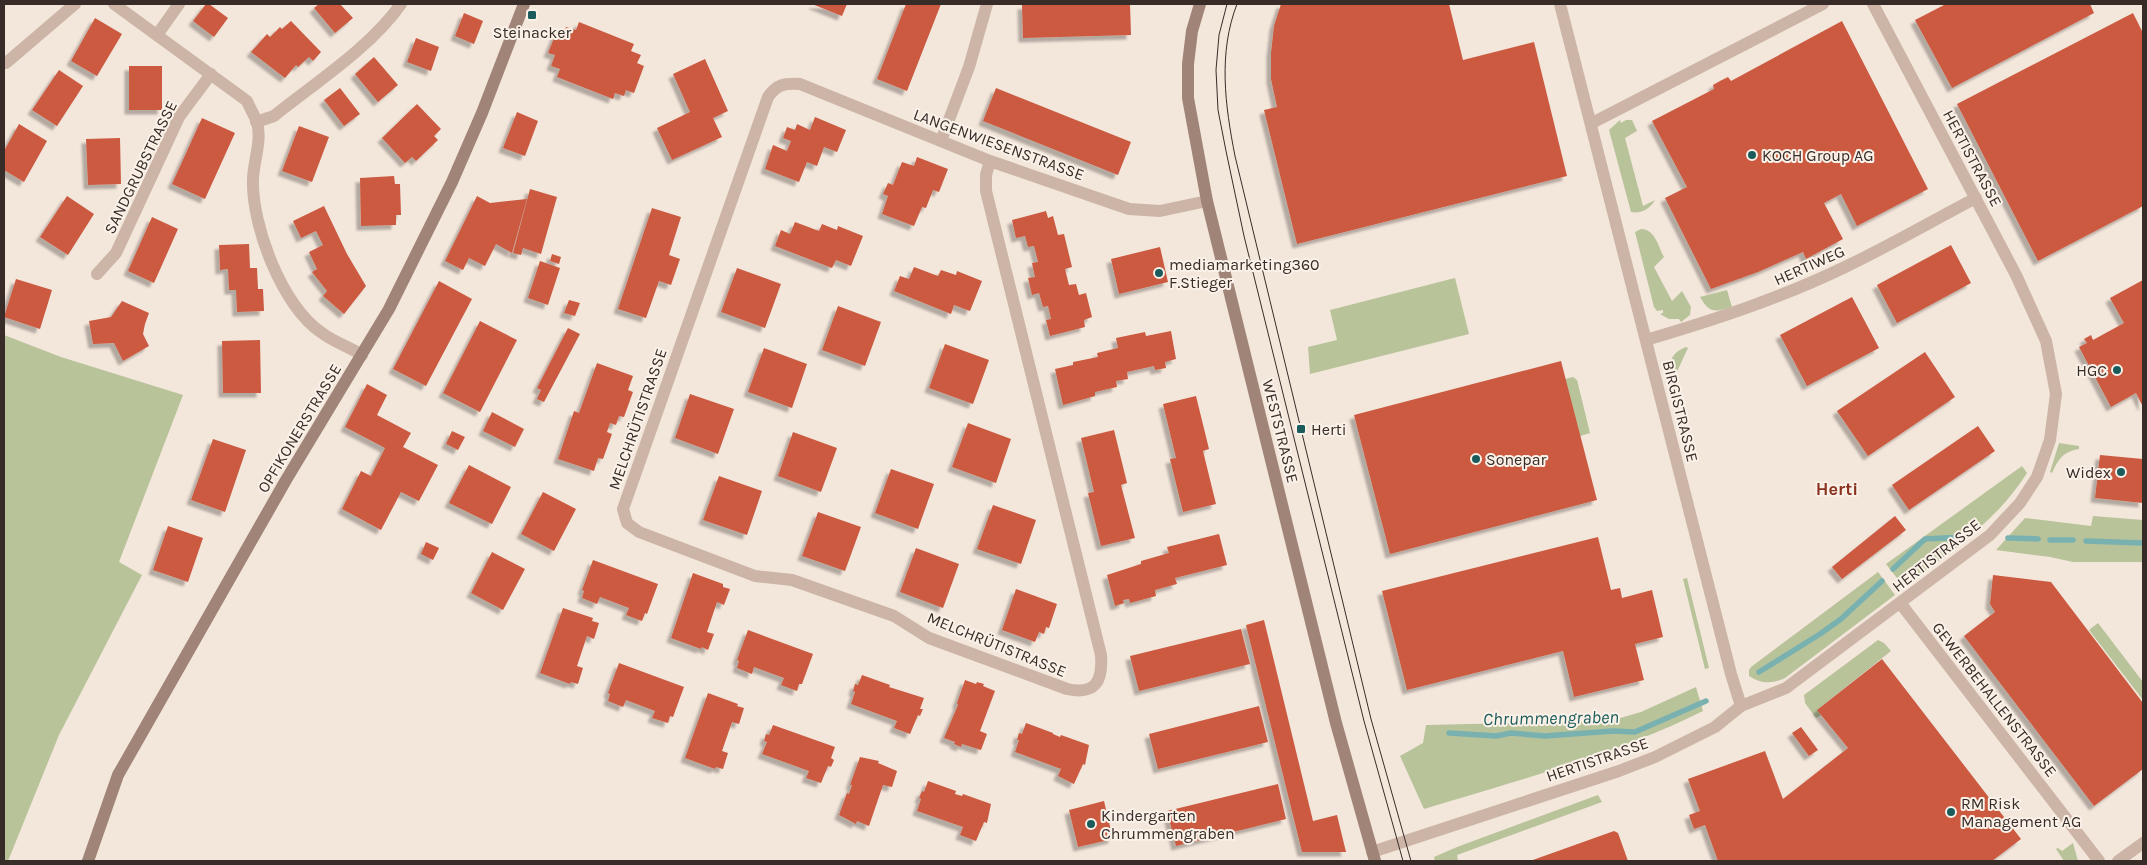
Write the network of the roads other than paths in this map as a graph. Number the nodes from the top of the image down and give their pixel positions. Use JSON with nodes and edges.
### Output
{"nodes":[{"id":1,"x":76,"y":4,"type":"edge"},
{"id":2,"x":114,"y":4,"type":"edge"},
{"id":3,"x":180,"y":4,"type":"edge"},
{"id":4,"x":401,"y":4,"type":"edge"},
{"id":5,"x":524,"y":4,"type":"edge"},
{"id":6,"x":987,"y":4,"type":"edge"},
{"id":7,"x":1200,"y":4,"type":"edge"},
{"id":8,"x":1560,"y":4,"type":"edge"},
{"id":9,"x":1823,"y":4,"type":"edge"},
{"id":10,"x":1873,"y":4,"type":"edge"},
{"id":11,"x":157,"y":35,"type":"junction"},
{"id":12,"x":6,"y":63,"type":"dead end"},
{"id":13,"x":211,"y":74,"type":"junction"},
{"id":14,"x":784,"y":83,"type":"joint"},
{"id":15,"x":256,"y":122,"type":"junction"},
{"id":16,"x":1592,"y":123,"type":"junction"},
{"id":17,"x":941,"y":140,"type":"junction"},
{"id":18,"x":990,"y":160,"type":"junction"},
{"id":19,"x":1976,"y":198,"type":"junction"},
{"id":20,"x":1207,"y":201,"type":"junction"},
{"id":21,"x":97,"y":274,"type":"dead end"},
{"id":22,"x":1646,"y":340,"type":"junction"},
{"id":23,"x":362,"y":355,"type":"junction"},
{"id":24,"x":1901,"y":604,"type":"junction"},
{"id":25,"x":1741,"y":706,"type":"junction"},
{"id":26,"x":2143,"y":843,"type":"edge"},
{"id":27,"x":1373,"y":856,"type":"edge"},
{"id":28,"x":88,"y":861,"type":"edge"},
{"id":29,"x":2099,"y":861,"type":"edge"},
{"id":30,"x":2118,"y":861,"type":"edge"}],
"edges":[{"from":1,"to":12,"type":"street"},
{"from":2,"to":11,"type":"street"},
{"from":3,"to":11,"type":"street"},
{"from":4,"to":15,"type":"street"},
{"from":5,"to":23,"type":"street","name":"OPFIKONERSTRASSE"},
{"from":6,"to":17,"type":"street"},
{"from":7,"to":20,"type":"street","name":"WESTSTRASSE"},
{"from":8,"to":16,"type":"street","name":"BIRGISTRASSE"},
{"from":9,"to":16,"type":"street"},
{"from":10,"to":19,"type":"street","name":"HERTISTRASSE"},
{"from":11,"to":13,"type":"street"},
{"from":13,"to":15,"type":"street"},
{"from":13,"to":21,"type":"street","name":"SANDGRUBSTRASSE"},
{"from":14,"to":17,"type":"street","name":"LANGENWIESENSTRASSE"},
{"from":14,"to":18,"type":"street","name":"MELCHRÜTISTRASSE"},
{"from":15,"to":23,"type":"street"},
{"from":16,"to":22,"type":"street","name":"BIRGISTRASSE"},
{"from":17,"to":18,"type":"street","name":"LANGENWIESENSTRASSE"},
{"from":18,"to":20,"type":"street","name":"LANGENWIESENSTRASSE"},
{"from":19,"to":22,"type":"street","name":"HERTIWEG"},
{"from":19,"to":24,"type":"street","name":"HERTISTRASSE"},
{"from":20,"to":27,"type":"street","name":"WESTSTRASSE"},
{"from":22,"to":25,"type":"street","name":"BIRGISTRASSE"},
{"from":23,"to":28,"type":"street","name":"OPFIKONERSTRASSE"},
{"from":24,"to":25,"type":"street","name":"HERTISTRASSE"},
{"from":24,"to":29,"type":"street","name":"GEWERBEHALLENSTRASSE"},
{"from":25,"to":27,"type":"street","name":"HERTISTRASSE"},
{"from":26,"to":30,"type":"street"}]}
